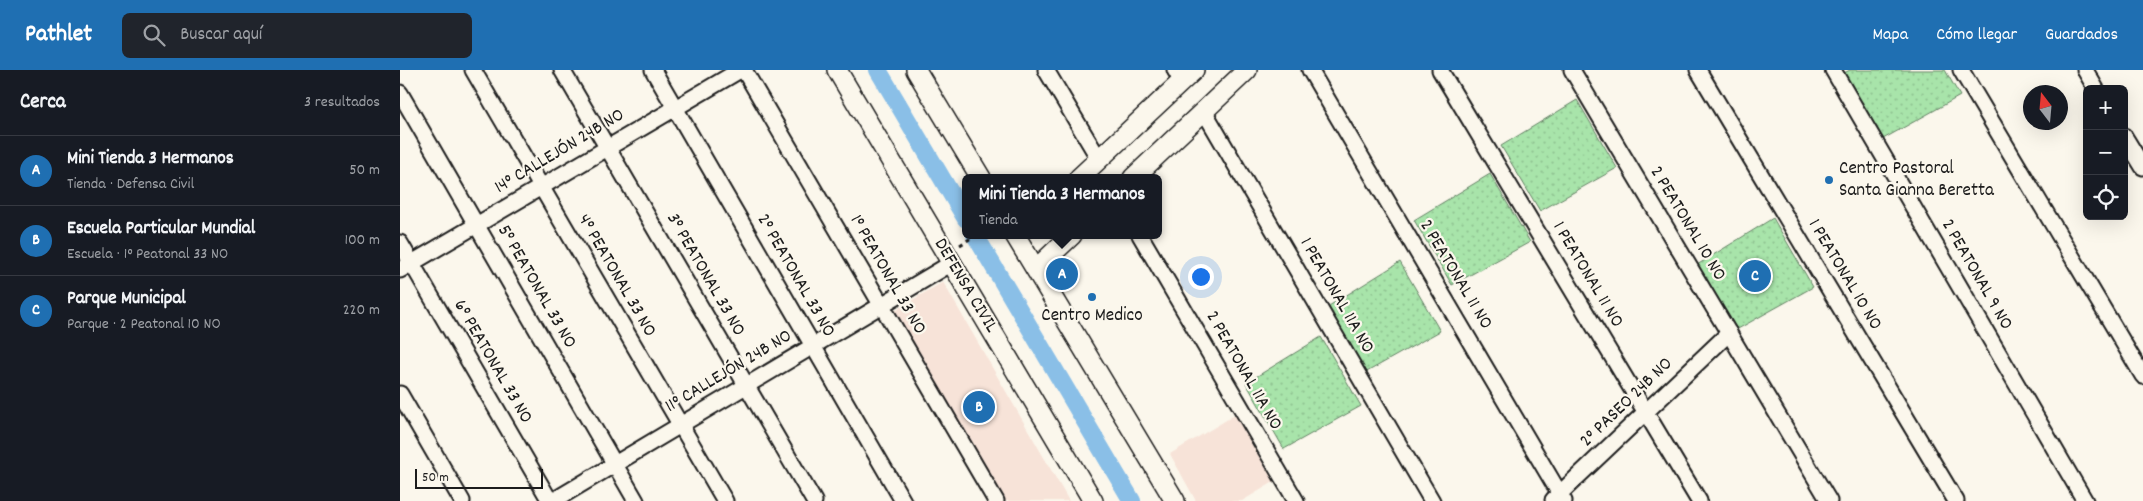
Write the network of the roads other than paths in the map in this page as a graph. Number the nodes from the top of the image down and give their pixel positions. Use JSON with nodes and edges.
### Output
{"nodes":[{"id":1,"x":473,"y":70,"type":"edge"},
{"id":2,"x":562,"y":70,"type":"edge"},
{"id":3,"x":653,"y":70,"type":"edge"},
{"id":4,"x":740,"y":70,"type":"edge"},
{"id":5,"x":744,"y":70,"type":"edge"},
{"id":6,"x":837,"y":70,"type":"edge"},
{"id":7,"x":916,"y":70,"type":"edge"},
{"id":8,"x":1046,"y":70,"type":"edge"},
{"id":9,"x":1247,"y":70,"type":"edge"},
{"id":10,"x":1310,"y":70,"type":"edge"},
{"id":11,"x":1440,"y":70,"type":"edge"},
{"id":12,"x":1572,"y":70,"type":"edge"},
{"id":13,"x":1698,"y":70,"type":"edge"},
{"id":14,"x":1833,"y":70,"type":"edge"},
{"id":15,"x":1961,"y":70,"type":"edge"},
{"id":16,"x":2085,"y":70,"type":"edge"},
{"id":17,"x":1184,"y":74,"type":"edge"},
{"id":18,"x":2094,"y":85,"type":"edge"},
{"id":19,"x":400,"y":93,"type":"edge"},
{"id":20,"x":675,"y":108,"type":"junction"},
{"id":21,"x":1204,"y":111,"type":"junction"},
{"id":22,"x":2128,"y":143,"type":"edge"},
{"id":23,"x":607,"y":148,"type":"junction"},
{"id":24,"x":1099,"y":159,"type":"junction"},
{"id":25,"x":2143,"y":167,"type":"edge"},
{"id":26,"x":979,"y":174,"type":"edge"},
{"id":27,"x":1083,"y":174,"type":"edge"},
{"id":28,"x":1137,"y":174,"type":"edge"},
{"id":29,"x":541,"y":187,"type":"junction"},
{"id":30,"x":476,"y":225,"type":"junction"},
{"id":31,"x":1018,"y":239,"type":"edge"},
{"id":32,"x":1068,"y":239,"type":"edge"},
{"id":33,"x":1142,"y":239,"type":"edge"},
{"id":34,"x":400,"y":243,"type":"edge"},
{"id":35,"x":953,"y":256,"type":"junction"},
{"id":36,"x":406,"y":266,"type":"edge"},
{"id":37,"x":1036,"y":269,"type":"junction"},
{"id":38,"x":882,"y":306,"type":"junction"},
{"id":39,"x":1729,"y":333,"type":"junction"},
{"id":40,"x":813,"y":346,"type":"junction"},
{"id":41,"x":2143,"y":376,"type":"edge"},
{"id":42,"x":746,"y":386,"type":"junction"},
{"id":43,"x":400,"y":394,"type":"edge"},
{"id":44,"x":1646,"y":413,"type":"junction"},
{"id":45,"x":680,"y":425,"type":"junction"},
{"id":46,"x":616,"y":464,"type":"junction"},
{"id":47,"x":1559,"y":499,"type":"edge"},
{"id":48,"x":462,"y":501,"type":"edge"},
{"id":49,"x":552,"y":501,"type":"edge"},
{"id":50,"x":636,"y":501,"type":"edge"},
{"id":51,"x":725,"y":501,"type":"edge"},
{"id":52,"x":814,"y":501,"type":"edge"},
{"id":53,"x":903,"y":501,"type":"edge"},
{"id":54,"x":996,"y":501,"type":"edge"},
{"id":55,"x":1092,"y":501,"type":"edge"},
{"id":56,"x":1175,"y":501,"type":"edge"},
{"id":57,"x":1296,"y":501,"type":"edge"},
{"id":58,"x":1432,"y":501,"type":"edge"},
{"id":59,"x":1699,"y":501,"type":"edge"},
{"id":60,"x":1829,"y":501,"type":"edge"},
{"id":61,"x":1956,"y":501,"type":"edge"},
{"id":62,"x":2085,"y":501,"type":"edge"}],
"edges":[{"from":1,"to":29,"type":"street","name":"4° PEATONAL 33 NO"},
{"from":2,"to":23,"type":"street","name":"3° PEATONAL 33 NO"},
{"from":3,"to":20,"type":"street","name":"2° PEATONAL 33 NO"},
{"from":4,"to":20,"type":"street","name":"14° CALLEJÓN 24B NO"},
{"from":5,"to":38,"type":"street","name":"1° PEATONAL 33 NO"},
{"from":6,"to":35,"type":"street","name":"DEFENSA CIVIL"},
{"from":7,"to":26,"type":"street"},
{"from":8,"to":24,"type":"street"},
{"from":9,"to":21,"type":"street"},
{"from":10,"to":47,"type":"street","name":"2 PEATONAL 11 NO"},
{"from":11,"to":44,"type":"street","name":"1 PEATONAL 11 NO"},
{"from":12,"to":39,"type":"street","name":"2 PEATONAL 10 NO"},
{"from":13,"to":61,"type":"street","name":"1 PEATONAL 10 NO"},
{"from":14,"to":62,"type":"street","name":"2 PEATONAL 9 NO"},
{"from":15,"to":41,"type":"street"},
{"from":16,"to":18,"type":"street"},
{"from":17,"to":24,"type":"street"},
{"from":19,"to":30,"type":"street","name":"5° PEATONAL 33 NO"},
{"from":20,"to":23,"type":"street","name":"14° CALLEJÓN 24B NO"},
{"from":20,"to":40,"type":"street","name":"2° PEATONAL 33 NO"},
{"from":21,"to":28,"type":"street"},
{"from":21,"to":58,"type":"street","name":"1 PEATONAL 11A NO"},
{"from":22,"to":25,"type":"street"},
{"from":23,"to":29,"type":"street","name":"14° CALLEJÓN 24B NO"},
{"from":23,"to":42,"type":"street","name":"3° PEATONAL 33 NO"},
{"from":24,"to":27,"type":"street"},
{"from":29,"to":30,"type":"street","name":"14° CALLEJÓN 24B NO"},
{"from":29,"to":45,"type":"street","name":"4° PEATONAL 33 NO"},
{"from":30,"to":36,"type":"street","name":"14° CALLEJÓN 24B NO"},
{"from":30,"to":46,"type":"street","name":"5° PEATONAL 33 NO"},
{"from":31,"to":37,"type":"street"},
{"from":32,"to":37,"type":"street"},
{"from":33,"to":57,"type":"street","name":"2 PEATONAL 11A NO"},
{"from":34,"to":36,"type":"street","name":"6° PEATONAL 33 NO"},
{"from":35,"to":38,"type":"street","name":"11° CALLEJÓN 24B NO"},
{"from":35,"to":55,"type":"street","name":"DEFENSA CIVIL"},
{"from":36,"to":49,"type":"street","name":"6° PEATONAL 33 NO"},
{"from":37,"to":56,"type":"street"},
{"from":38,"to":40,"type":"street","name":"11° CALLEJÓN 24B NO"},
{"from":38,"to":54,"type":"street","name":"1° PEATONAL 33 NO"},
{"from":39,"to":44,"type":"street","name":"2° PASEO 24B NO"},
{"from":39,"to":60,"type":"street","name":"2 PEATONAL 10 NO"},
{"from":40,"to":42,"type":"street","name":"11° CALLEJÓN 24B NO"},
{"from":40,"to":53,"type":"street","name":"2° PEATONAL 33 NO"},
{"from":42,"to":45,"type":"street","name":"11° CALLEJÓN 24B NO"},
{"from":42,"to":52,"type":"street","name":"3° PEATONAL 33 NO"},
{"from":43,"to":48,"type":"street"},
{"from":44,"to":47,"type":"street","name":"2° PASEO 24B NO"},
{"from":44,"to":59,"type":"street","name":"1 PEATONAL 11 NO"},
{"from":45,"to":46,"type":"street","name":"11° CALLEJÓN 24B NO"},
{"from":45,"to":51,"type":"street","name":"4° PEATONAL 33 NO"},
{"from":46,"to":49,"type":"street","name":"11° CALLEJÓN 24B NO"},
{"from":46,"to":50,"type":"street","name":"5° PEATONAL 33 NO"}]}
